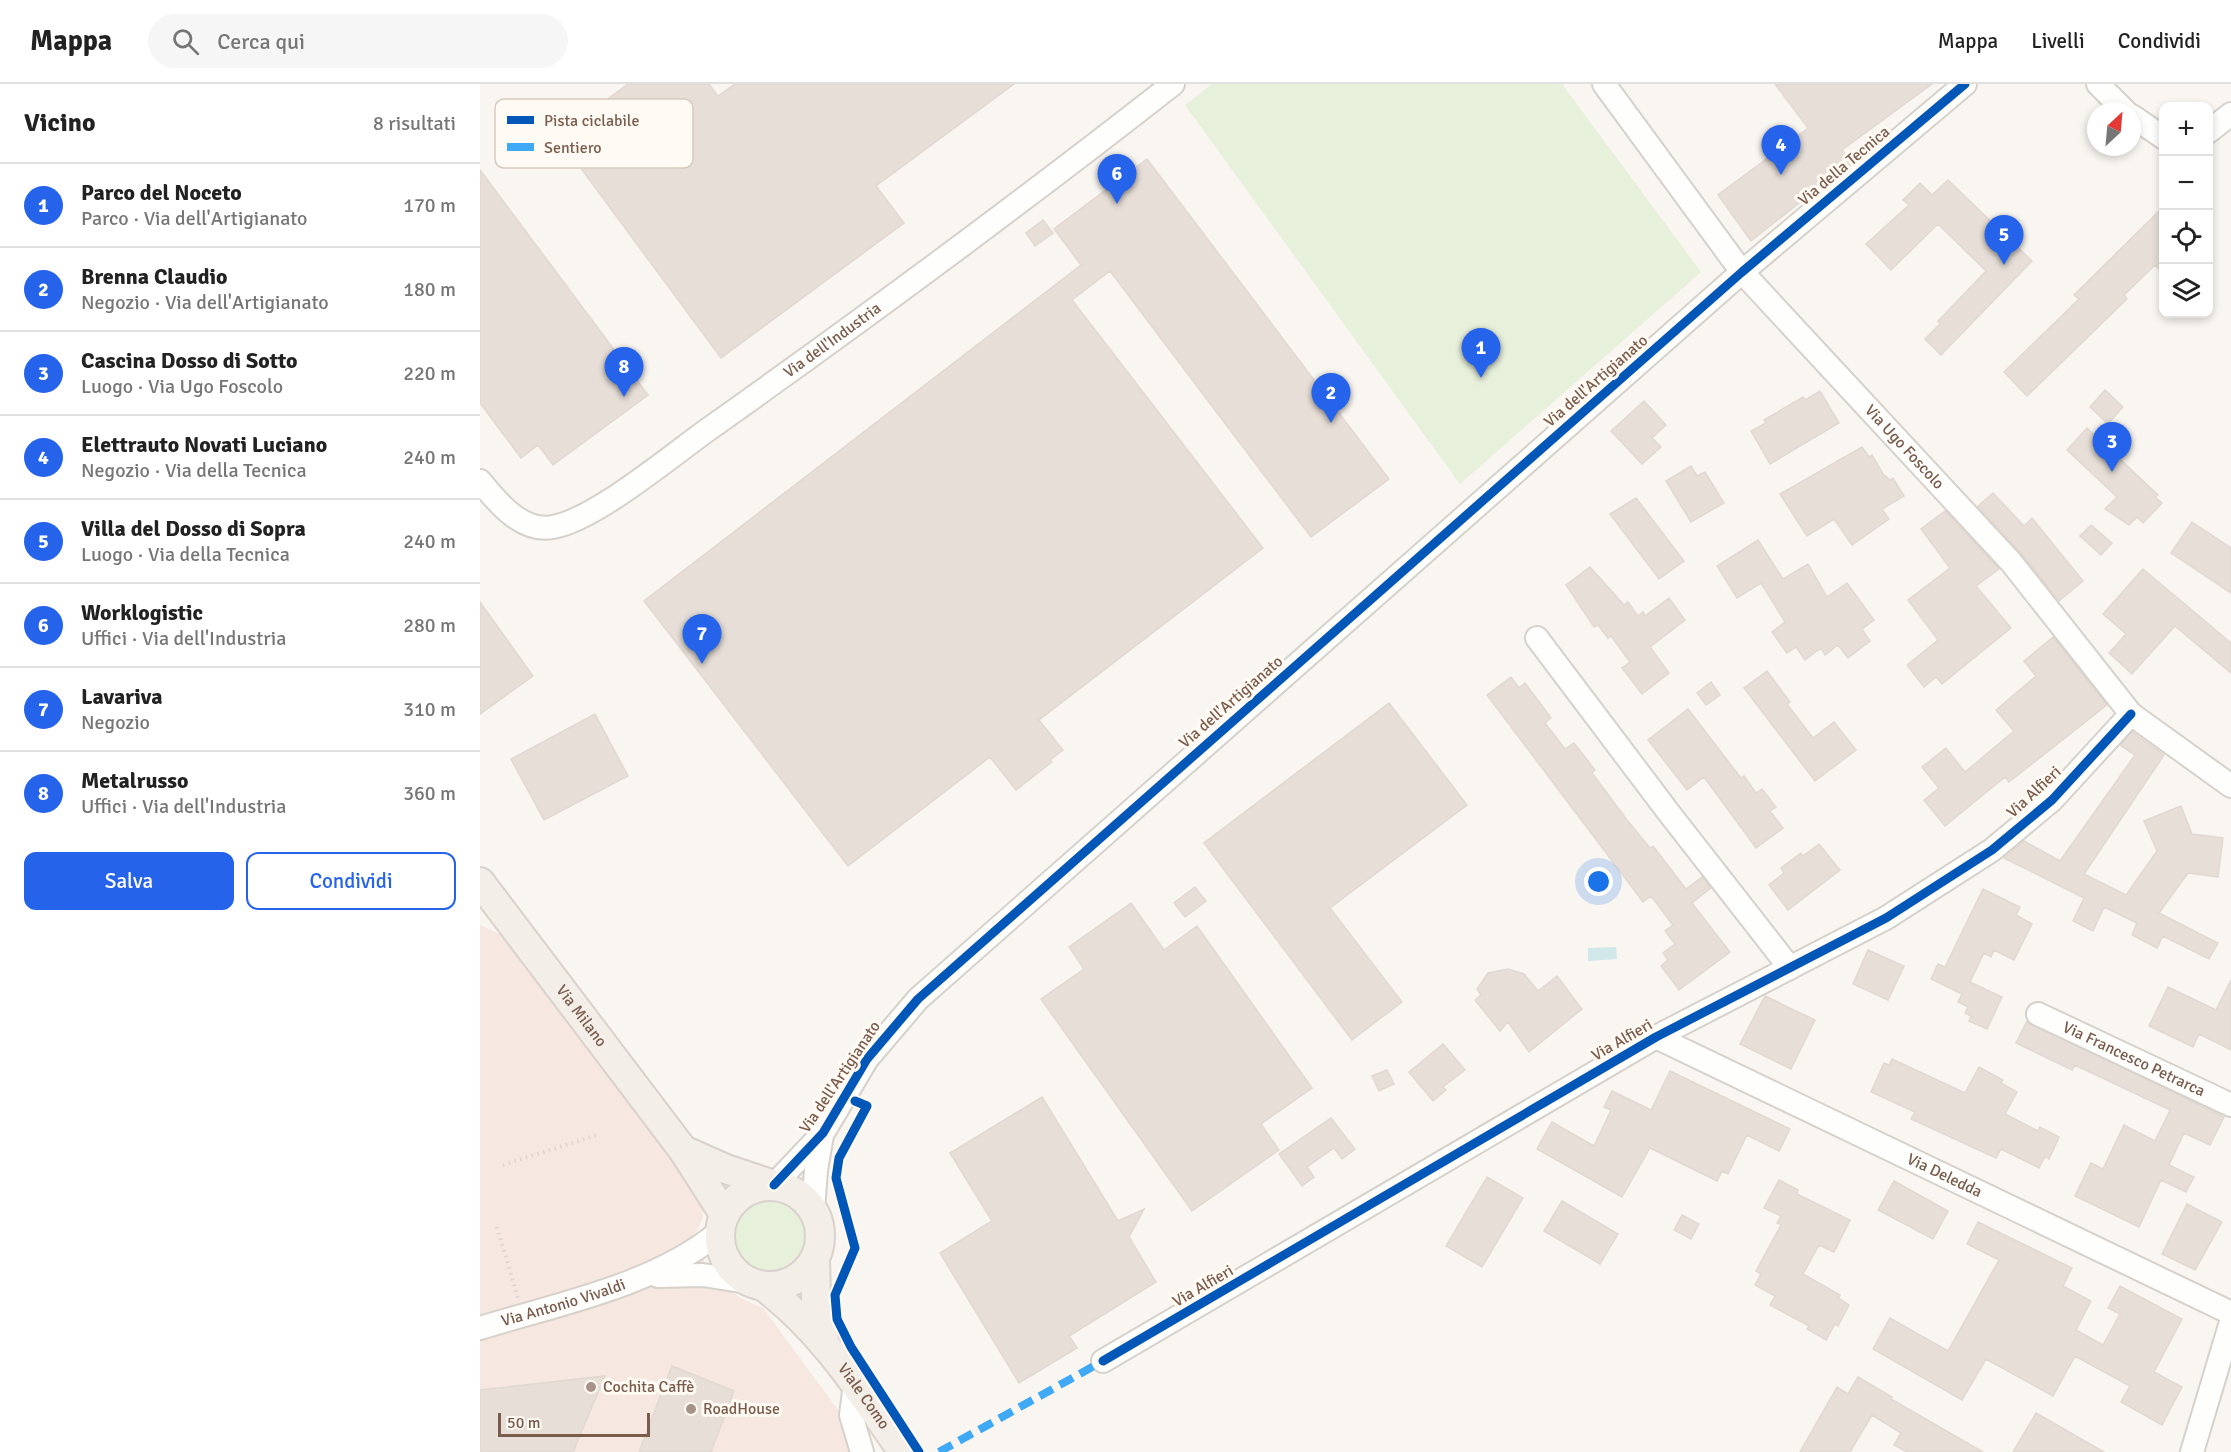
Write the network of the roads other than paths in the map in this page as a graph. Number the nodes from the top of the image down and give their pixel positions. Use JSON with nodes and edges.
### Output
{"nodes":[{"id":1,"x":1173,"y":84,"type":"edge"},
{"id":2,"x":1604,"y":84,"type":"edge"},
{"id":3,"x":1965,"y":84,"type":"edge"},
{"id":4,"x":2098,"y":84,"type":"edge"},
{"id":5,"x":2116,"y":102,"type":"edge"},
{"id":6,"x":2231,"y":114,"type":"edge"},
{"id":7,"x":2141,"y":122,"type":"edge"},
{"id":8,"x":2213,"y":128,"type":"edge"},
{"id":9,"x":2159,"y":135,"type":"edge"},
{"id":10,"x":1742,"y":272,"type":"junction"},
{"id":11,"x":480,"y":481,"type":"edge"},
{"id":12,"x":1537,"y":638,"type":"dead end"},
{"id":13,"x":2130,"y":714,"type":"junction"},
{"id":14,"x":2231,"y":786,"type":"edge"},
{"id":15,"x":480,"y":882,"type":"edge"},
{"id":16,"x":1790,"y":968,"type":"junction"},
{"id":17,"x":2038,"y":1014,"type":"dead end"},
{"id":18,"x":1656,"y":1037,"type":"junction"},
{"id":19,"x":2231,"y":1105,"type":"edge"},
{"id":20,"x":823,"y":1133,"type":"junction"},
{"id":21,"x":683,"y":1150,"type":"junction"},
{"id":22,"x":774,"y":1185,"type":"junction"},
{"id":23,"x":813,"y":1210,"type":"junction"},
{"id":24,"x":721,"y":1223,"type":"junction"},
{"id":25,"x":815,"y":1259,"type":"junction"},
{"id":26,"x":645,"y":1276,"type":"junction"},
{"id":27,"x":755,"y":1284,"type":"junction"},
{"id":28,"x":2231,"y":1313,"type":"edge"},
{"id":29,"x":2231,"y":1322,"type":"edge"},
{"id":30,"x":480,"y":1328,"type":"edge"},
{"id":31,"x":824,"y":1341,"type":"junction"},
{"id":32,"x":1103,"y":1361,"type":"dead end"},
{"id":33,"x":855,"y":1384,"type":"junction"},
{"id":34,"x":862,"y":1452,"type":"edge"},
{"id":35,"x":903,"y":1452,"type":"edge"},
{"id":36,"x":2192,"y":1452,"type":"edge"}],
"edges":[{"from":1,"to":11,"type":"street","name":"Via dell'Industria"},
{"from":2,"to":10,"type":"street","name":"Via Ugo Foscolo"},
{"from":3,"to":10,"type":"street","name":"Via della Tecnica"},
{"from":4,"to":5,"type":"street"},
{"from":6,"to":8,"type":"street"},
{"from":7,"to":9,"type":"street"},
{"from":10,"to":13,"type":"street","name":"Via Ugo Foscolo"},
{"from":10,"to":20,"type":"street","name":"Via dell'Artigianato"},
{"from":12,"to":16,"type":"street"},
{"from":13,"to":14,"type":"street","name":"Via Ugo Foscolo"},
{"from":13,"to":16,"type":"street","name":"Via Alfieri"},
{"from":15,"to":21,"type":"main road","name":"Via Milano"},
{"from":16,"to":18,"type":"street","name":"Via Alfieri"},
{"from":17,"to":19,"type":"street","name":"Via Francesco Petrarca"},
{"from":18,"to":28,"type":"street","name":"Via Deledda"},
{"from":18,"to":32,"type":"street","name":"Via Alfieri"},
{"from":20,"to":22,"type":"street","name":"Via dell'Artigianato"},
{"from":20,"to":23,"type":"street","name":"Via dell'Artigianato"},
{"from":21,"to":22,"type":"main road"},
{"from":21,"to":24,"type":"main road","name":"Via Milano"},
{"from":22,"to":23,"type":"main road"},
{"from":22,"to":24,"type":"main road"},
{"from":23,"to":25,"type":"main road"},
{"from":24,"to":26,"type":"street"},
{"from":24,"to":27,"type":"main road"},
{"from":25,"to":27,"type":"main road"},
{"from":25,"to":31,"type":"main road"},
{"from":26,"to":27,"type":"street"},
{"from":26,"to":30,"type":"street","name":"Via Antonio Vivaldi"},
{"from":27,"to":31,"type":"main road","name":"Viale Como"},
{"from":29,"to":36,"type":"street"},
{"from":31,"to":33,"type":"main road","name":"Viale Como"},
{"from":33,"to":34,"type":"street"},
{"from":33,"to":35,"type":"main road","name":"Viale Como"}]}
